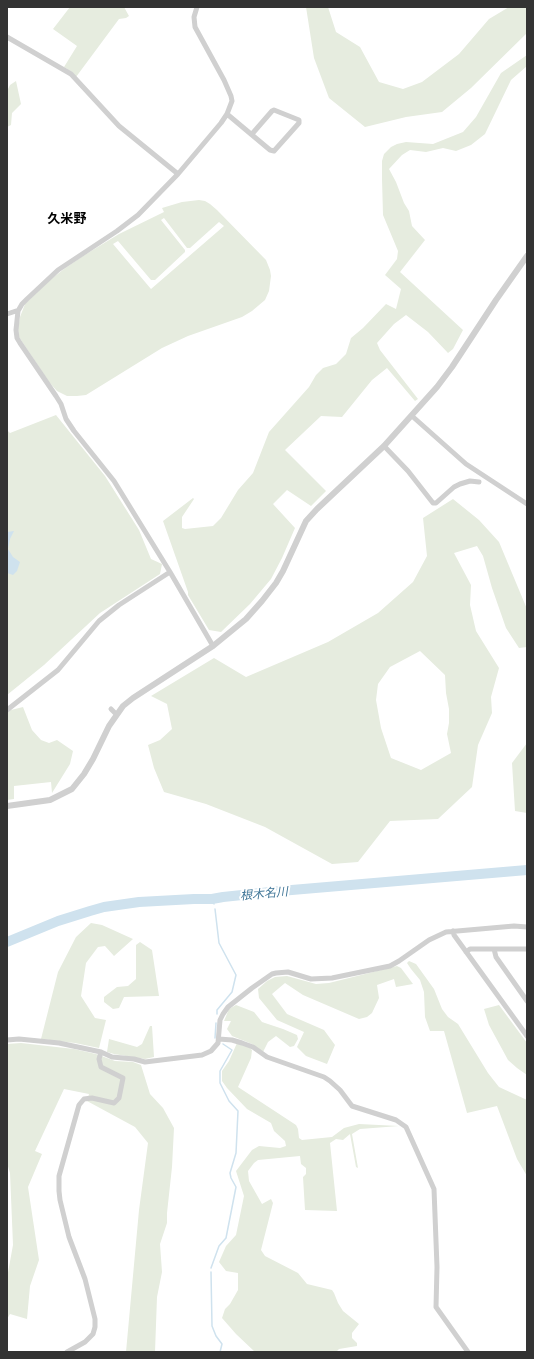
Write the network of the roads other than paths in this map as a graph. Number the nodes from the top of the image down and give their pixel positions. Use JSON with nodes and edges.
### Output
{"nodes":[{"id":1,"x":197,"y":7,"type":"edge"},
{"id":2,"x":7,"y":36,"type":"edge"},
{"id":3,"x":227,"y":114,"type":"junction"},
{"id":4,"x":252,"y":134,"type":"junction"},
{"id":5,"x":178,"y":174,"type":"junction"},
{"id":6,"x":527,"y":256,"type":"edge"},
{"id":7,"x":18,"y":311,"type":"junction"},
{"id":8,"x":7,"y":314,"type":"edge"},
{"id":9,"x":412,"y":416,"type":"junction"},
{"id":10,"x":384,"y":446,"type":"junction"},
{"id":11,"x":479,"y":482,"type":"dead end"},
{"id":12,"x":527,"y":504,"type":"edge"},
{"id":13,"x":170,"y":572,"type":"junction"},
{"id":14,"x":213,"y":646,"type":"junction"},
{"id":15,"x":111,"y":709,"type":"dead end"},
{"id":16,"x":7,"y":710,"type":"edge"},
{"id":17,"x":116,"y":714,"type":"junction"},
{"id":18,"x":7,"y":806,"type":"edge"},
{"id":19,"x":527,"y":927,"type":"edge"},
{"id":20,"x":453,"y":931,"type":"junction"},
{"id":21,"x":494,"y":949,"type":"junction"},
{"id":22,"x":527,"y":949,"type":"edge"},
{"id":23,"x":466,"y":952,"type":"junction"},
{"id":24,"x":527,"y":1001,"type":"edge"},
{"id":25,"x":527,"y":1036,"type":"edge"},
{"id":26,"x":219,"y":1039,"type":"junction"},
{"id":27,"x":7,"y":1040,"type":"edge"},
{"id":28,"x":101,"y":1052,"type":"junction"},
{"id":29,"x":67,"y":1352,"type":"edge"},
{"id":30,"x":468,"y":1352,"type":"edge"}],
"edges":[{"from":1,"to":3,"type":"street"},
{"from":2,"to":5,"type":"street"},
{"from":3,"to":4,"type":"street"},
{"from":3,"to":5,"type":"street"},
{"from":4,"to":4,"type":"street"},
{"from":5,"to":7,"type":"street"},
{"from":6,"to":9,"type":"street"},
{"from":7,"to":8,"type":"street"},
{"from":7,"to":13,"type":"street"},
{"from":9,"to":10,"type":"street"},
{"from":9,"to":12,"type":"street"},
{"from":10,"to":11,"type":"street"},
{"from":10,"to":14,"type":"street"},
{"from":13,"to":14,"type":"street"},
{"from":13,"to":16,"type":"street"},
{"from":14,"to":17,"type":"street"},
{"from":15,"to":17,"type":"street"},
{"from":17,"to":18,"type":"street"},
{"from":19,"to":20,"type":"street"},
{"from":20,"to":23,"type":"street"},
{"from":20,"to":26,"type":"street"},
{"from":21,"to":22,"type":"street"},
{"from":21,"to":23,"type":"street"},
{"from":21,"to":24,"type":"street"},
{"from":23,"to":25,"type":"street"},
{"from":26,"to":28,"type":"street"},
{"from":26,"to":30,"type":"street"},
{"from":27,"to":28,"type":"street"},
{"from":28,"to":29,"type":"street"}]}
